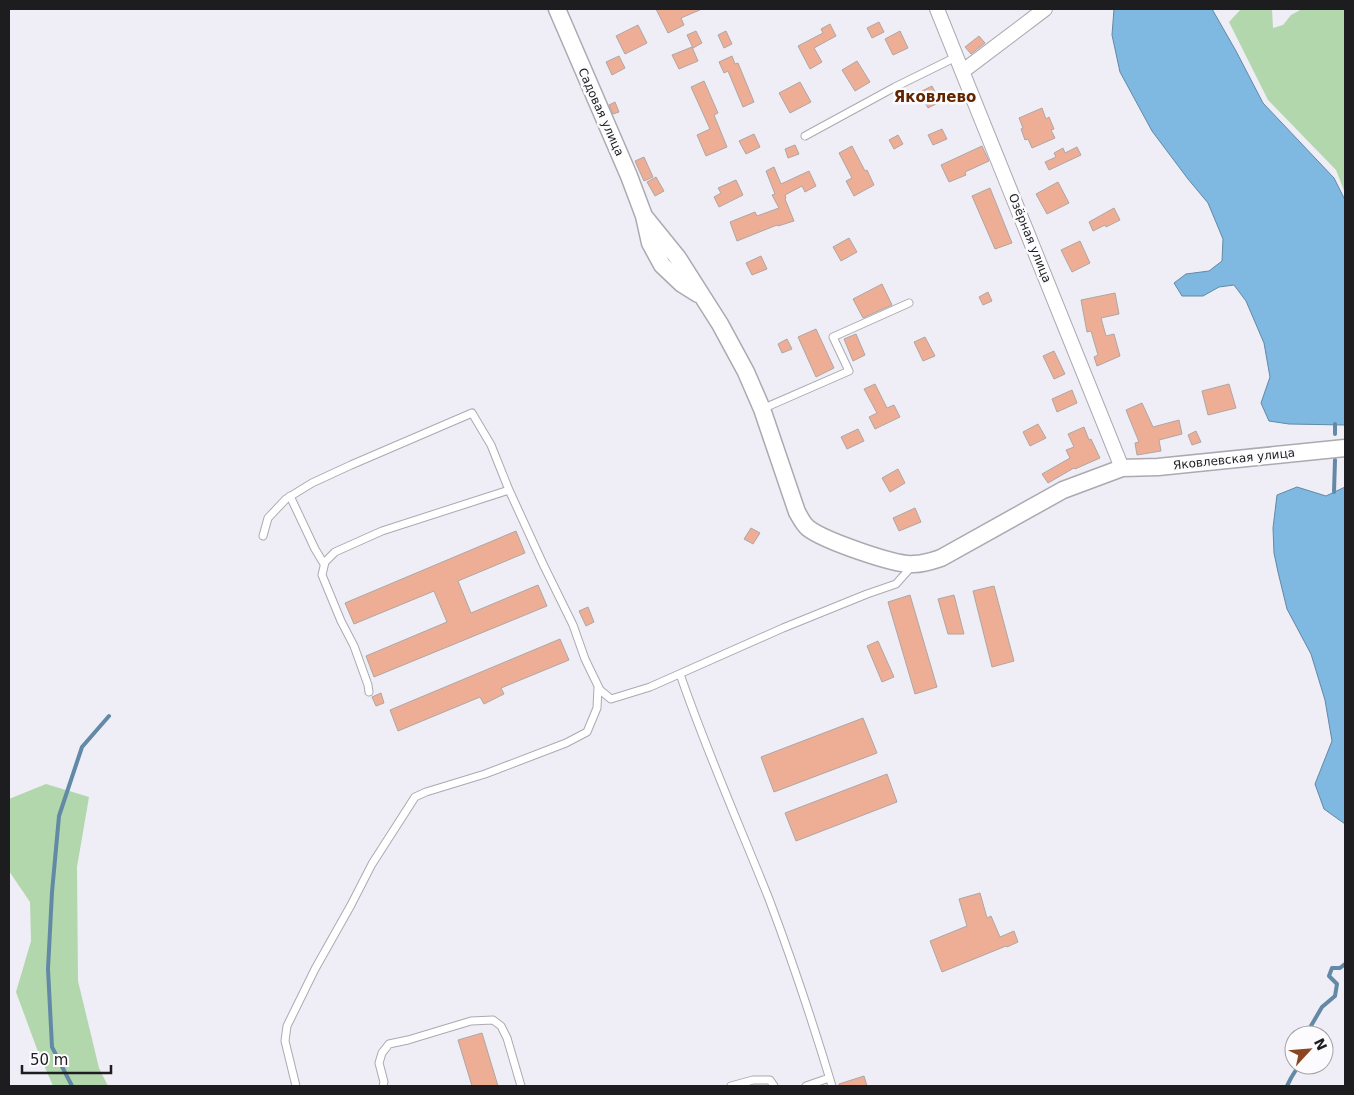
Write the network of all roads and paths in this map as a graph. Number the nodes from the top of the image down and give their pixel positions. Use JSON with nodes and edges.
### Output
{"nodes":[{"id":1,"x":557,"y":9,"type":"edge"},
{"id":2,"x":937,"y":9,"type":"edge"},
{"id":3,"x":1045,"y":9,"type":"edge"},
{"id":4,"x":957,"y":56,"type":"junction"},
{"id":5,"x":963,"y":70,"type":"junction"},
{"id":6,"x":806,"y":136,"type":"dead end"},
{"id":7,"x":909,"y":303,"type":"dead end"},
{"id":8,"x":762,"y":409,"type":"junction"},
{"id":9,"x":1345,"y":448,"type":"edge"},
{"id":10,"x":1122,"y":468,"type":"junction"},
{"id":11,"x":509,"y":490,"type":"junction"},
{"id":12,"x":290,"y":496,"type":"junction"},
{"id":13,"x":263,"y":536,"type":"dead end"},
{"id":14,"x":324,"y":564,"type":"junction"},
{"id":15,"x":913,"y":565,"type":"junction"},
{"id":16,"x":680,"y":674,"type":"junction"},
{"id":17,"x":598,"y":686,"type":"junction"},
{"id":18,"x":369,"y":692,"type":"dead end"},
{"id":19,"x":829,"y":1078,"type":"junction"},
{"id":20,"x":296,"y":1086,"type":"edge"},
{"id":21,"x":383,"y":1086,"type":"edge"},
{"id":22,"x":521,"y":1086,"type":"edge"},
{"id":23,"x":731,"y":1086,"type":"edge"},
{"id":24,"x":774,"y":1086,"type":"edge"},
{"id":25,"x":806,"y":1086,"type":"edge"},
{"id":26,"x":832,"y":1086,"type":"edge"}],
"edges":[{"from":1,"to":8,"type":"street","name":"Садовая улица"},
{"from":2,"to":4,"type":"street","name":"Озёрная улица"},
{"from":3,"to":5,"type":"street"},
{"from":4,"to":5,"type":"street","name":"Озёрная улица"},
{"from":4,"to":6,"type":"lane"},
{"from":5,"to":10,"type":"street","name":"Озёрная улица"},
{"from":7,"to":8,"type":"lane"},
{"from":8,"to":15,"type":"street","name":"Садовая улица"},
{"from":9,"to":10,"type":"street","name":"Яковлевская улица"},
{"from":10,"to":15,"type":"street","name":"Яковлевская улица"},
{"from":11,"to":12,"type":"lane"},
{"from":11,"to":14,"type":"lane"},
{"from":11,"to":17,"type":"lane"},
{"from":12,"to":13,"type":"lane"},
{"from":12,"to":14,"type":"lane"},
{"from":14,"to":18,"type":"lane"},
{"from":15,"to":16,"type":"lane"},
{"from":16,"to":17,"type":"lane"},
{"from":16,"to":19,"type":"lane"},
{"from":17,"to":20,"type":"lane"},
{"from":19,"to":25,"type":"lane"},
{"from":19,"to":26,"type":"lane"},
{"from":21,"to":22,"type":"lane"},
{"from":23,"to":24,"type":"lane"}]}
